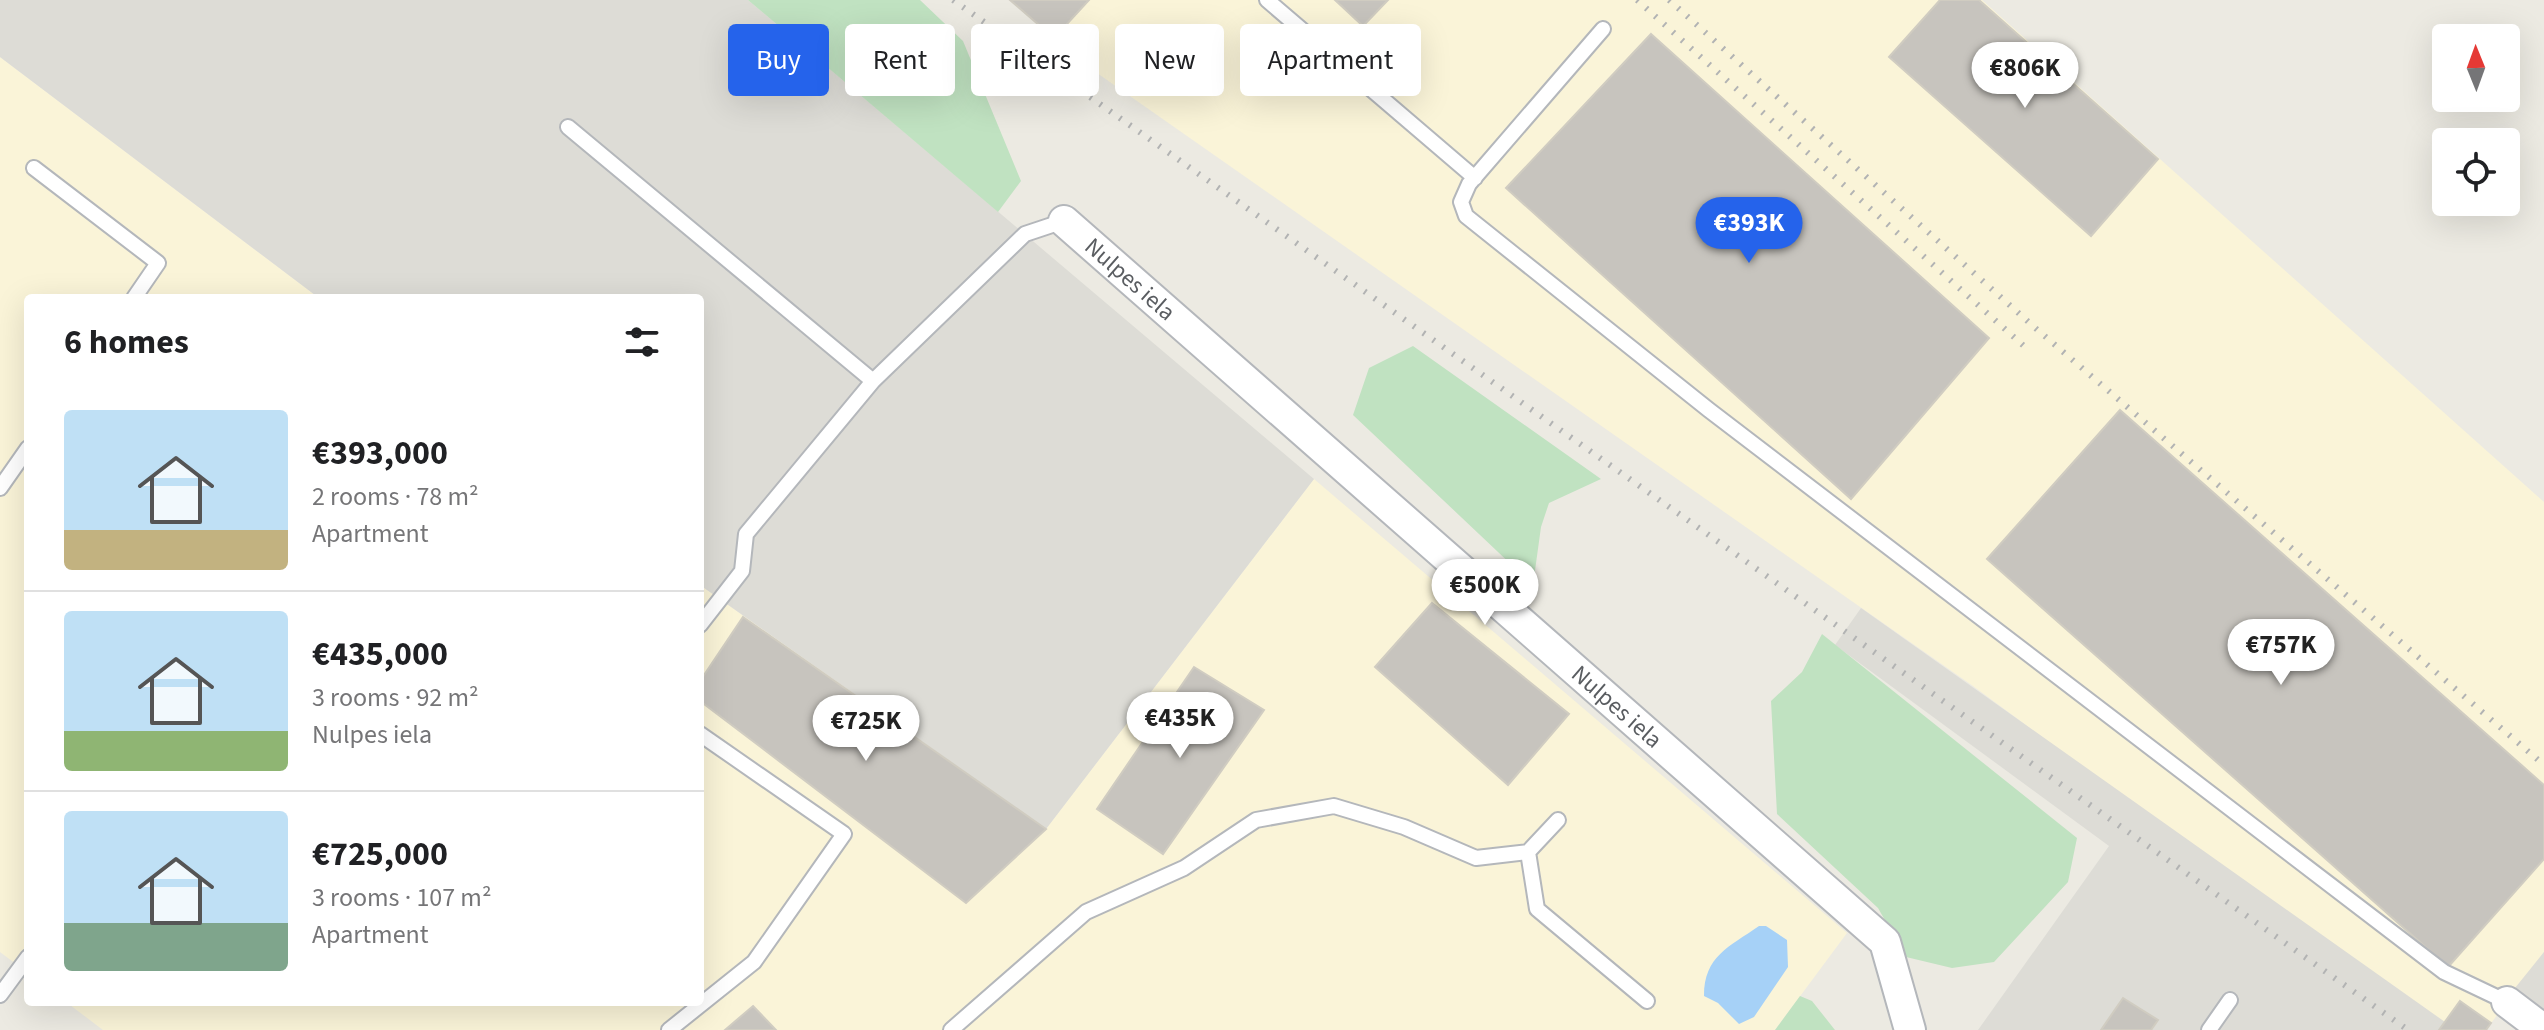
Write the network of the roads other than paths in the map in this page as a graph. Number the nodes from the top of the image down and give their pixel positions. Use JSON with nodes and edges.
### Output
{"nodes":[{"id":1,"x":1267,"y":0,"type":"edge"},
{"id":2,"x":1603,"y":29,"type":"dead end"},
{"id":3,"x":568,"y":127,"type":"dead end"},
{"id":4,"x":34,"y":168,"type":"dead end"},
{"id":5,"x":1475,"y":178,"type":"junction"},
{"id":6,"x":1064,"y":221,"type":"joint"},
{"id":7,"x":137,"y":294,"type":"edge"},
{"id":8,"x":873,"y":381,"type":"junction"},
{"id":9,"x":24,"y":454,"type":"edge"},
{"id":10,"x":0,"y":488,"type":"edge"},
{"id":11,"x":704,"y":620,"type":"edge"},
{"id":12,"x":704,"y":737,"type":"edge"},
{"id":13,"x":1558,"y":820,"type":"dead end"},
{"id":14,"x":1528,"y":852,"type":"junction"},
{"id":15,"x":24,"y":962,"type":"edge"},
{"id":16,"x":0,"y":995,"type":"edge"},
{"id":17,"x":2230,"y":1000,"type":"dead end"},
{"id":18,"x":1647,"y":1001,"type":"dead end"},
{"id":19,"x":704,"y":1002,"type":"edge"},
{"id":20,"x":2507,"y":1002,"type":"joint"},
{"id":21,"x":699,"y":1006,"type":"edge"},
{"id":22,"x":669,"y":1030,"type":"edge"},
{"id":23,"x":951,"y":1030,"type":"edge"},
{"id":24,"x":1910,"y":1030,"type":"edge"},
{"id":25,"x":2209,"y":1030,"type":"edge"},
{"id":26,"x":2544,"y":1030,"type":"edge"}],
"edges":[{"from":1,"to":5,"type":"lane"},
{"from":2,"to":5,"type":"lane"},
{"from":3,"to":8,"type":"lane"},
{"from":4,"to":7,"type":"lane"},
{"from":5,"to":20,"type":"lane"},
{"from":6,"to":8,"type":"lane"},
{"from":6,"to":24,"type":"street","name":"Nulpes iela"},
{"from":8,"to":11,"type":"lane"},
{"from":9,"to":10,"type":"lane"},
{"from":12,"to":19,"type":"lane"},
{"from":13,"to":14,"type":"lane"},
{"from":14,"to":18,"type":"lane"},
{"from":14,"to":23,"type":"lane"},
{"from":15,"to":16,"type":"lane"},
{"from":17,"to":25,"type":"lane"},
{"from":20,"to":26,"type":"street"},
{"from":21,"to":22,"type":"lane"}]}
